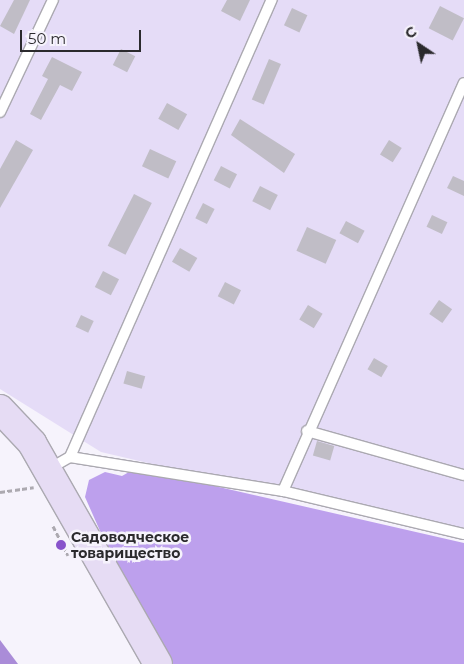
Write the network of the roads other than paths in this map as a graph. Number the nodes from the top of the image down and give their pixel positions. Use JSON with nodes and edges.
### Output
{"nodes":[{"id":1,"x":53,"y":0,"type":"edge"},
{"id":2,"x":272,"y":0,"type":"edge"},
{"id":3,"x":464,"y":83,"type":"edge"},
{"id":4,"x":0,"y":112,"type":"edge"},
{"id":5,"x":0,"y":409,"type":"edge"},
{"id":6,"x":307,"y":432,"type":"junction"},
{"id":7,"x":54,"y":471,"type":"junction"},
{"id":8,"x":464,"y":475,"type":"edge"},
{"id":9,"x":283,"y":491,"type":"junction"},
{"id":10,"x":464,"y":534,"type":"edge"},
{"id":11,"x":158,"y":664,"type":"edge"}],
"edges":[{"from":1,"to":4,"type":"lane"},
{"from":2,"to":7,"type":"lane"},
{"from":3,"to":6,"type":"lane"},
{"from":5,"to":7,"type":"street"},
{"from":6,"to":8,"type":"lane"},
{"from":6,"to":9,"type":"lane"},
{"from":7,"to":9,"type":"lane"},
{"from":7,"to":11,"type":"street"},
{"from":9,"to":10,"type":"lane"}]}
